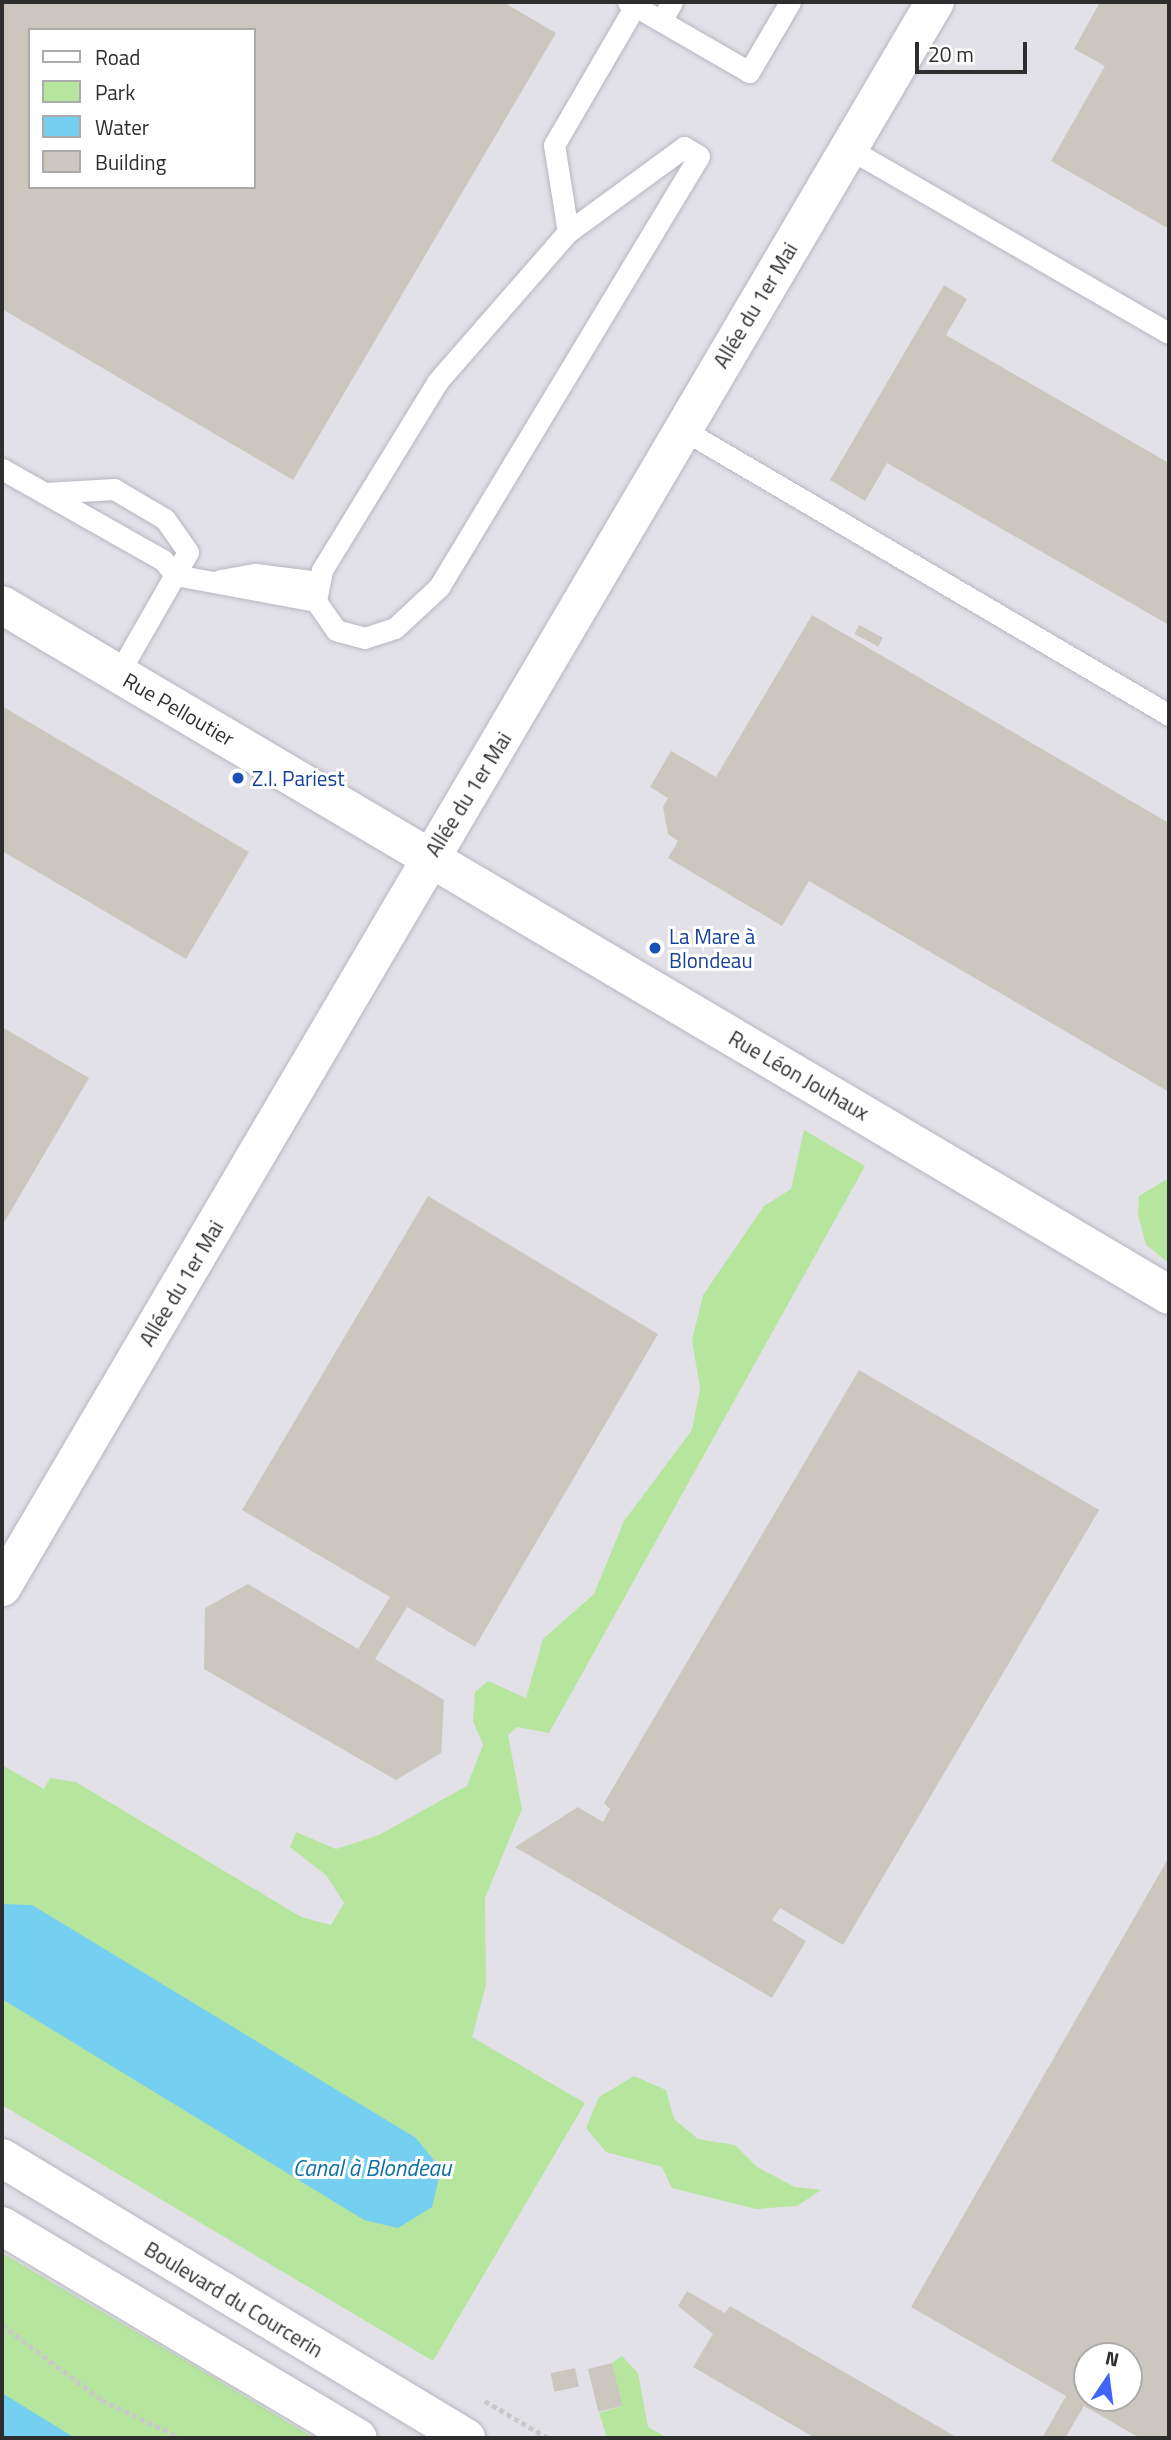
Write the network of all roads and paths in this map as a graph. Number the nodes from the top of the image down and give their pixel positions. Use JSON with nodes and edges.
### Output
{"nodes":[{"id":1,"x":672,"y":2,"type":"edge"},
{"id":2,"x":790,"y":2,"type":"edge"},
{"id":3,"x":935,"y":2,"type":"edge"},
{"id":4,"x":631,"y":4,"type":"edge"},
{"id":5,"x":661,"y":21,"type":"junction"},
{"id":6,"x":848,"y":148,"type":"junction"},
{"id":7,"x":568,"y":232,"type":"junction"},
{"id":8,"x":1169,"y":333,"type":"edge"},
{"id":9,"x":682,"y":429,"type":"junction"},
{"id":10,"x":2,"y":469,"type":"edge"},
{"id":11,"x":45,"y":493,"type":"junction"},
{"id":12,"x":176,"y":575,"type":"junction"},
{"id":13,"x":317,"y":592,"type":"junction"},
{"id":14,"x":2,"y":605,"type":"edge"},
{"id":15,"x":118,"y":674,"type":"junction"},
{"id":16,"x":1169,"y":715,"type":"edge"},
{"id":17,"x":428,"y":856,"type":"junction"},
{"id":18,"x":1169,"y":1295,"type":"edge"},
{"id":19,"x":2,"y":1587,"type":"edge"},
{"id":20,"x":2,"y":2158,"type":"edge"},
{"id":21,"x":2,"y":2226,"type":"edge"},
{"id":22,"x":2,"y":2325,"type":"edge"},
{"id":23,"x":447,"y":2434,"type":"edge"},
{"id":24,"x":181,"y":2438,"type":"edge"},
{"id":25,"x":358,"y":2438,"type":"edge"}],
"edges":[{"from":1,"to":5,"type":"lane"},
{"from":2,"to":5,"type":"lane"},
{"from":3,"to":6,"type":"street","name":"Allée du 1er Mai"},
{"from":4,"to":5,"type":"lane"},
{"from":4,"to":7,"type":"lane"},
{"from":6,"to":8,"type":"lane"},
{"from":6,"to":9,"type":"street","name":"Allée du 1er Mai"},
{"from":7,"to":13,"type":"lane"},
{"from":7,"to":13,"type":"lane"},
{"from":9,"to":16,"type":"lane"},
{"from":9,"to":17,"type":"street","name":"Allée du 1er Mai"},
{"from":10,"to":11,"type":"lane"},
{"from":11,"to":12,"type":"lane"},
{"from":11,"to":12,"type":"lane"},
{"from":12,"to":13,"type":"lane"},
{"from":12,"to":15,"type":"lane"},
{"from":14,"to":15,"type":"street","name":"Rue Pelloutier"},
{"from":15,"to":17,"type":"street","name":"Rue Pelloutier"},
{"from":17,"to":18,"type":"street","name":"Rue Léon Jouhaux"},
{"from":17,"to":19,"type":"street","name":"Allée du 1er Mai"},
{"from":20,"to":23,"type":"street","name":"Boulevard du Courcerin"},
{"from":21,"to":25,"type":"street"},
{"from":22,"to":24,"type":"path"}]}
